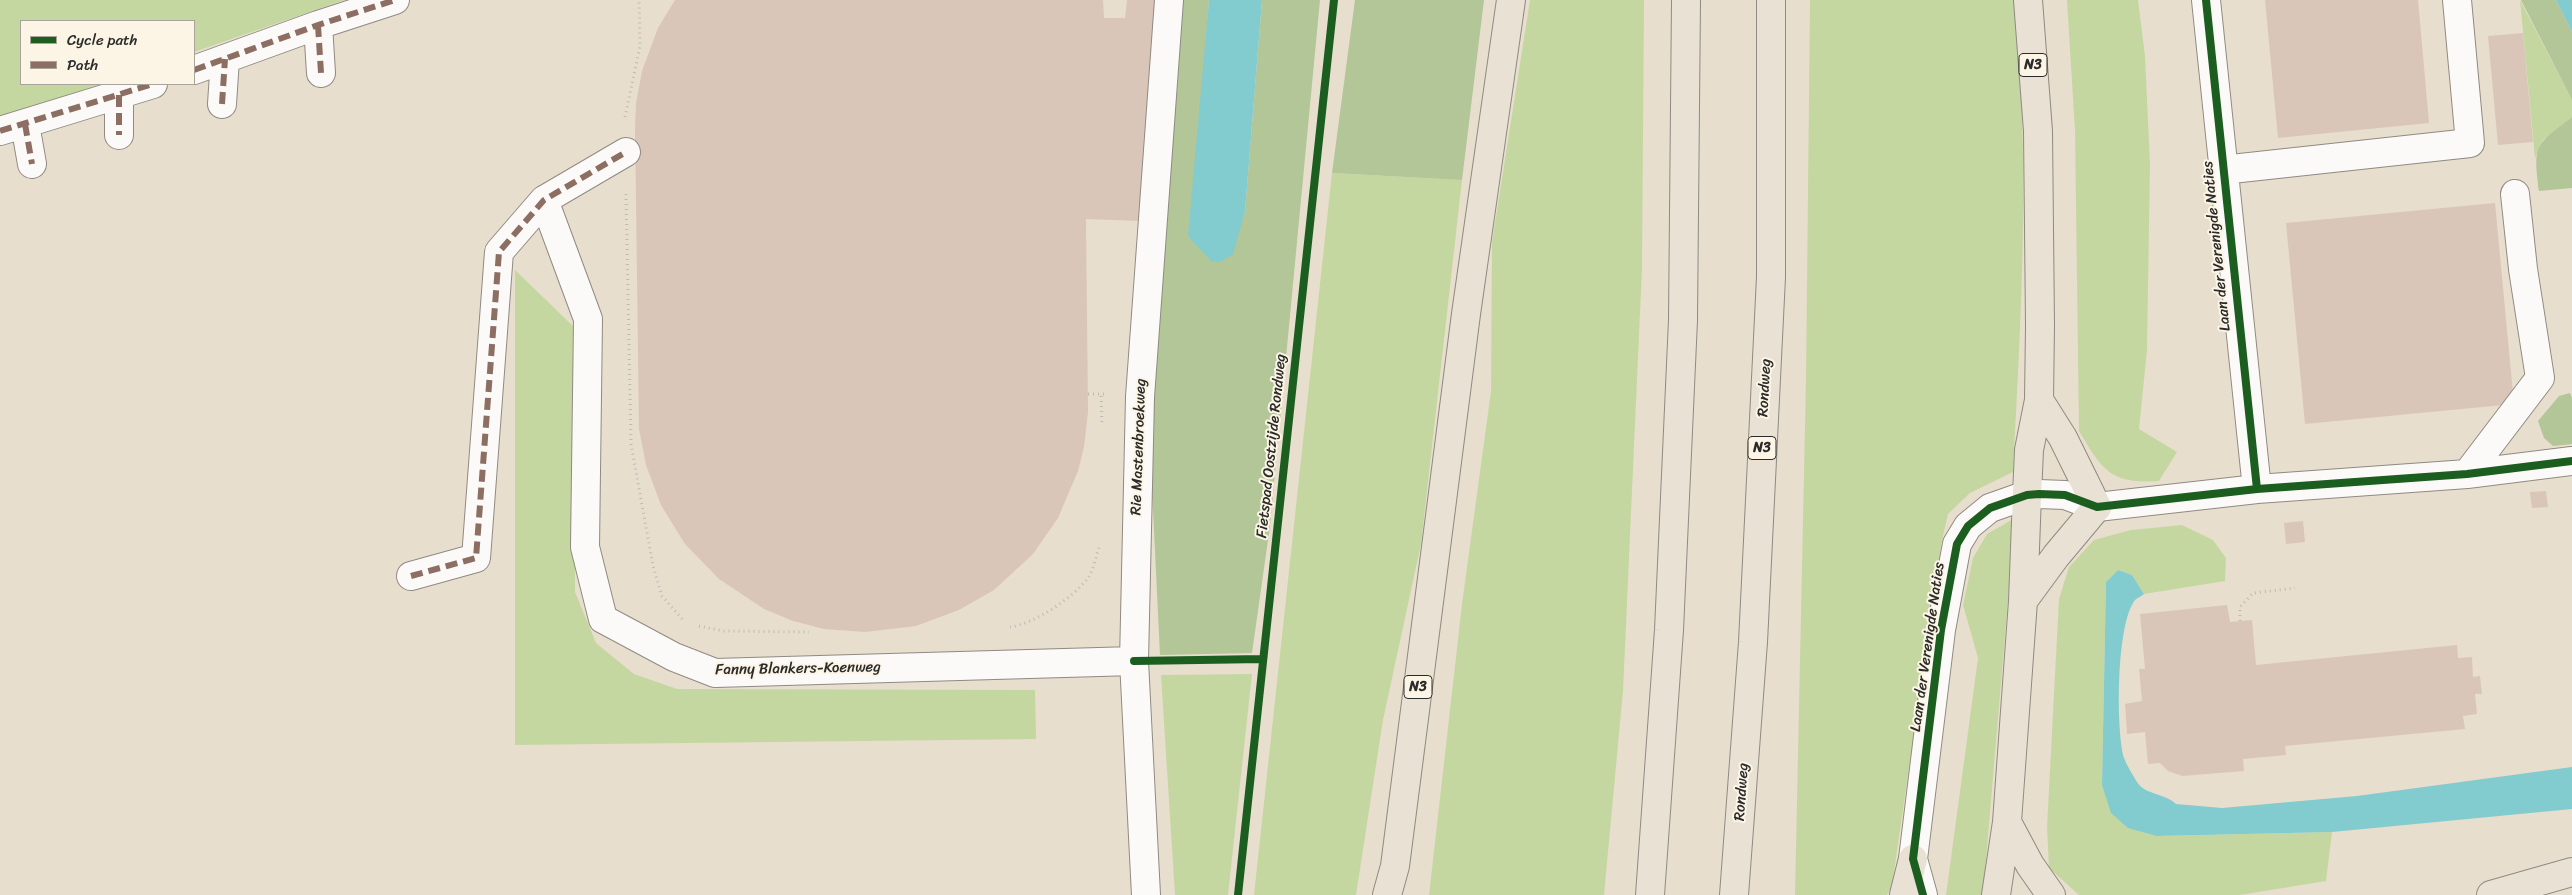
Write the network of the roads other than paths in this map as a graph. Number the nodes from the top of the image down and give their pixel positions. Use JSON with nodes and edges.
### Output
{"nodes":[{"id":1,"x":395,"y":0,"type":"edge"},
{"id":2,"x":1169,"y":0,"type":"edge"},
{"id":3,"x":1511,"y":0,"type":"edge"},
{"id":4,"x":1686,"y":0,"type":"edge"},
{"id":5,"x":1771,"y":0,"type":"edge"},
{"id":6,"x":2028,"y":0,"type":"edge"},
{"id":7,"x":2206,"y":0,"type":"edge"},
{"id":8,"x":2457,"y":0,"type":"edge"},
{"id":9,"x":370,"y":4,"type":"edge"},
{"id":10,"x":318,"y":25,"type":"junction"},
{"id":11,"x":225,"y":59,"type":"junction"},
{"id":12,"x":195,"y":70,"type":"edge"},
{"id":13,"x":321,"y":73,"type":"dead end"},
{"id":14,"x":150,"y":85,"type":"edge"},
{"id":15,"x":119,"y":95,"type":"junction"},
{"id":16,"x":222,"y":104,"type":"dead end"},
{"id":17,"x":12,"y":128,"type":"edge"},
{"id":18,"x":119,"y":135,"type":"dead end"},
{"id":19,"x":626,"y":152,"type":"road end"},
{"id":20,"x":32,"y":164,"type":"dead end"},
{"id":21,"x":2222,"y":170,"type":"junction"},
{"id":22,"x":2515,"y":194,"type":"dead end"},
{"id":23,"x":544,"y":200,"type":"junction"},
{"id":24,"x":2038,"y":400,"type":"junction"},
{"id":25,"x":2572,"y":461,"type":"edge"},
{"id":26,"x":2467,"y":474,"type":"junction"},
{"id":27,"x":2257,"y":489,"type":"junction"},
{"id":28,"x":2027,"y":494,"type":"junction"},
{"id":29,"x":2097,"y":507,"type":"junction"},
{"id":30,"x":411,"y":576,"type":"dead end"},
{"id":31,"x":2023,"y":601,"type":"junction"},
{"id":32,"x":1134,"y":661,"type":"junction"},
{"id":33,"x":2007,"y":822,"type":"junction"},
{"id":34,"x":1913,"y":860,"type":"junction"},
{"id":35,"x":1395,"y":866,"type":"junction"},
{"id":36,"x":2572,"y":872,"type":"edge"},
{"id":37,"x":1146,"y":895,"type":"edge"},
{"id":38,"x":1387,"y":895,"type":"edge"},
{"id":39,"x":1397,"y":895,"type":"edge"},
{"id":40,"x":1650,"y":895,"type":"edge"},
{"id":41,"x":1734,"y":895,"type":"edge"},
{"id":42,"x":1904,"y":895,"type":"edge"},
{"id":43,"x":1923,"y":895,"type":"edge"},
{"id":44,"x":1996,"y":895,"type":"edge"},
{"id":45,"x":2051,"y":895,"type":"edge"},
{"id":46,"x":2490,"y":895,"type":"edge"}],
"edges":[{"from":1,"to":9,"type":"street"},
{"from":2,"to":32,"type":"street","name":"Rie Mastenbroekweg"},
{"from":3,"to":35,"type":"main road","number":"N3"},
{"from":4,"to":40,"type":"main road"},
{"from":5,"to":41,"type":"main road","name":"Rondweg","number":"N3"},
{"from":6,"to":24,"type":"main road","number":"N3"},
{"from":7,"to":21,"type":"street","name":"Laan der Verenigde Naties"},
{"from":8,"to":21,"type":"street"},
{"from":9,"to":10,"type":"street"},
{"from":10,"to":11,"type":"street"},
{"from":10,"to":13,"type":"street"},
{"from":11,"to":12,"type":"street"},
{"from":11,"to":16,"type":"street"},
{"from":14,"to":15,"type":"street"},
{"from":15,"to":17,"type":"street"},
{"from":15,"to":18,"type":"street"},
{"from":17,"to":20,"type":"street"},
{"from":19,"to":23,"type":"street"},
{"from":21,"to":27,"type":"street","name":"Laan der Verenigde Naties"},
{"from":22,"to":26,"type":"street"},
{"from":23,"to":30,"type":"street"},
{"from":23,"to":32,"type":"street","name":"Fanny Blankers-Koenweg"},
{"from":24,"to":28,"type":"main road","number":"N3"},
{"from":24,"to":29,"type":"main road"},
{"from":25,"to":26,"type":"street","name":"Laan der Verenigde Naties"},
{"from":26,"to":27,"type":"street","name":"Laan der Verenigde Naties"},
{"from":27,"to":29,"type":"street","name":"Laan der Verenigde Naties"},
{"from":28,"to":29,"type":"street","name":"Laan der Verenigde Naties"},
{"from":28,"to":31,"type":"main road"},
{"from":28,"to":34,"type":"street","name":"Laan der Verenigde Naties"},
{"from":29,"to":31,"type":"main road"},
{"from":31,"to":33,"type":"main road"},
{"from":32,"to":37,"type":"street","name":"Rie Mastenbroekweg"},
{"from":33,"to":44,"type":"main road"},
{"from":33,"to":45,"type":"main road"},
{"from":34,"to":42,"type":"main road"},
{"from":34,"to":43,"type":"street","name":"Laan der Verenigde Naties"},
{"from":35,"to":38,"type":"main road","number":"N3"},
{"from":35,"to":39,"type":"main road","number":"N3"},
{"from":36,"to":46,"type":"main road"}]}
